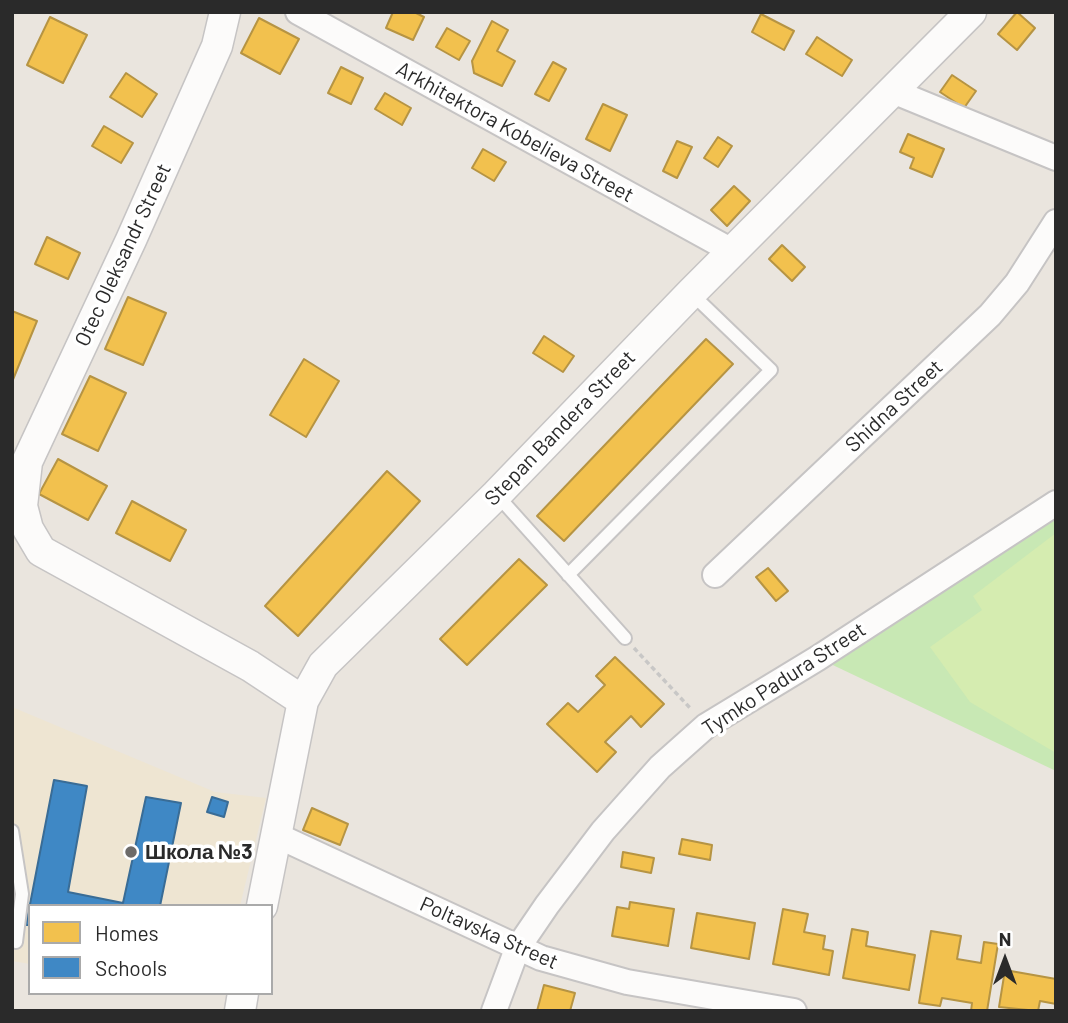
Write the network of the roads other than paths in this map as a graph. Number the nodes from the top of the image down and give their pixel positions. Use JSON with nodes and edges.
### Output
{"nodes":[{"id":1,"x":225,"y":12,"type":"edge"},
{"id":2,"x":298,"y":12,"type":"edge"},
{"id":3,"x":971,"y":12,"type":"edge"},
{"id":4,"x":895,"y":92,"type":"junction"},
{"id":5,"x":1056,"y":158,"type":"edge"},
{"id":6,"x":1056,"y":222,"type":"edge"},
{"id":7,"x":732,"y":251,"type":"junction"},
{"id":8,"x":691,"y":293,"type":"junction"},
{"id":9,"x":27,"y":463,"type":"junction"},
{"id":10,"x":12,"y":495,"type":"edge"},
{"id":11,"x":496,"y":495,"type":"junction"},
{"id":12,"x":1056,"y":503,"type":"edge"},
{"id":13,"x":12,"y":535,"type":"edge"},
{"id":14,"x":41,"y":551,"type":"junction"},
{"id":15,"x":568,"y":575,"type":"junction"},
{"id":16,"x":715,"y":575,"type":"dead end"},
{"id":17,"x":625,"y":638,"type":"road end"},
{"id":18,"x":303,"y":701,"type":"junction"},
{"id":19,"x":12,"y":831,"type":"edge"},
{"id":20,"x":278,"y":836,"type":"junction"},
{"id":21,"x":262,"y":904,"type":"edge"},
{"id":22,"x":14,"y":942,"type":"edge"},
{"id":23,"x":517,"y":949,"type":"junction"},
{"id":24,"x":494,"y":1011,"type":"edge"},
{"id":25,"x":794,"y":1011,"type":"edge"}],
"edges":[{"from":1,"to":9,"type":"street","name":"Otec Oleksandr Street"},
{"from":2,"to":7,"type":"street","name":"Arkhitektora Kobelieva Street"},
{"from":3,"to":4,"type":"street","name":"Stepan Bandera Street"},
{"from":4,"to":5,"type":"street"},
{"from":4,"to":7,"type":"street","name":"Stepan Bandera Street"},
{"from":6,"to":16,"type":"street","name":"Shidna Street"},
{"from":7,"to":8,"type":"street","name":"Stepan Bandera Street"},
{"from":8,"to":11,"type":"street","name":"Stepan Bandera Street"},
{"from":8,"to":15,"type":"lane"},
{"from":9,"to":10,"type":"street","name":"Otec Oleksandr Street"},
{"from":9,"to":14,"type":"street"},
{"from":11,"to":15,"type":"lane"},
{"from":11,"to":18,"type":"street","name":"Stepan Bandera Street"},
{"from":12,"to":23,"type":"street","name":"Tymko Padura Street"},
{"from":13,"to":14,"type":"street"},
{"from":14,"to":18,"type":"street"},
{"from":15,"to":17,"type":"lane"},
{"from":18,"to":20,"type":"street","name":"Stepan Bandera Street"},
{"from":19,"to":22,"type":"lane"},
{"from":20,"to":21,"type":"street","name":"Stepan Bandera Street"},
{"from":20,"to":23,"type":"street","name":"Poltavska Street"},
{"from":23,"to":24,"type":"street","name":"Tymko Padura Street"},
{"from":23,"to":25,"type":"street","name":"Poltavska Street"}]}
